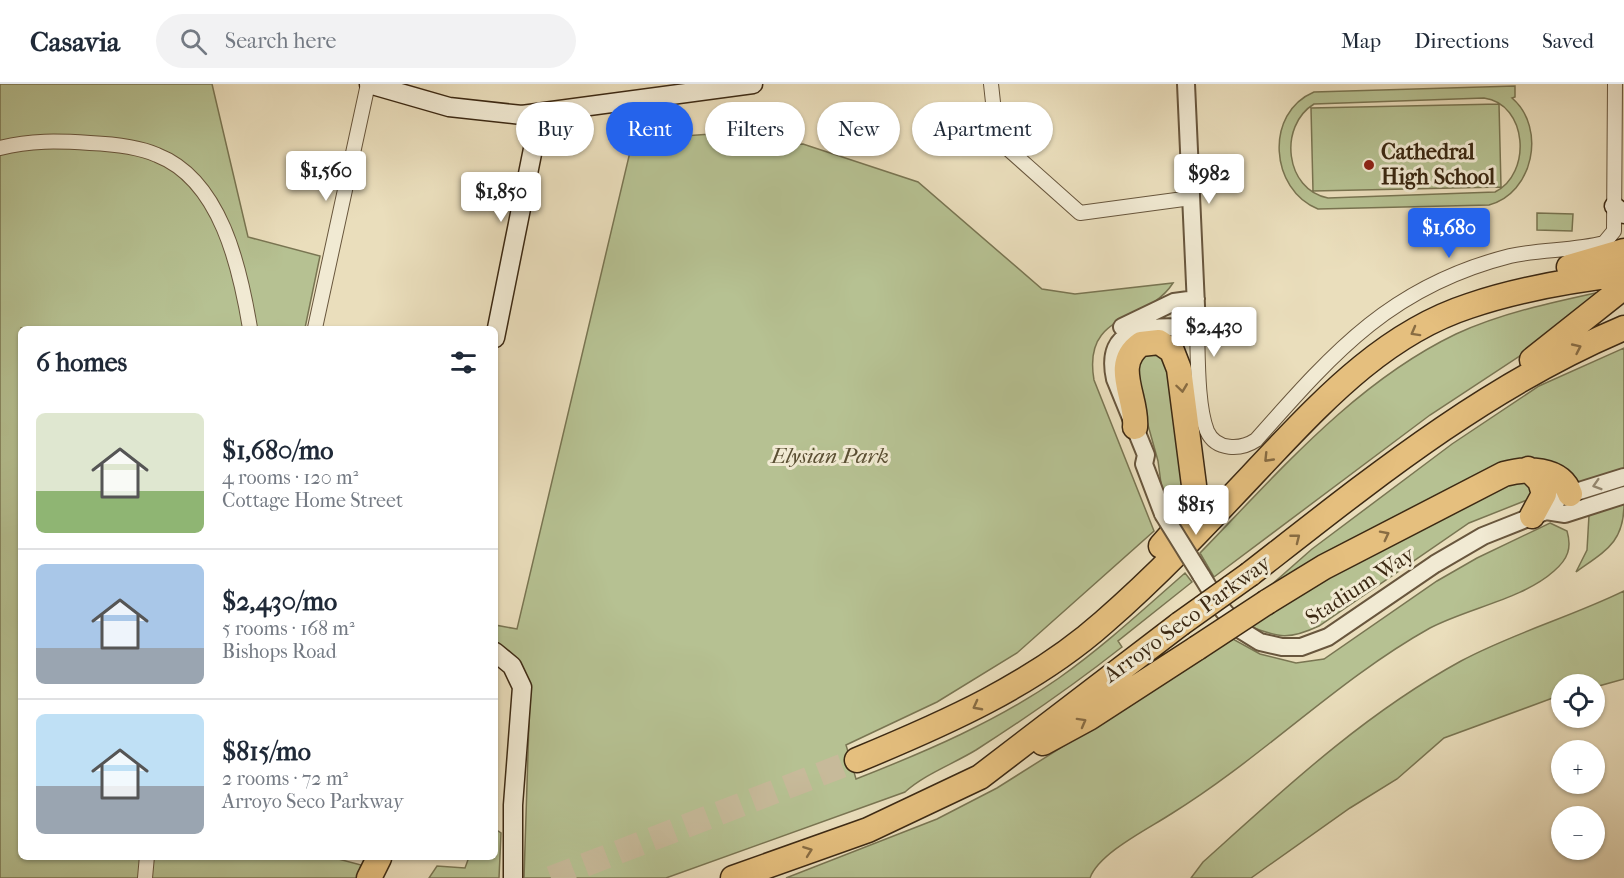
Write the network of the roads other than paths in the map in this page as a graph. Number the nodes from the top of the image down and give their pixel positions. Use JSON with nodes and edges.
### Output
{"nodes":[{"id":1,"x":369,"y":84,"type":"edge"},
{"id":2,"x":753,"y":84,"type":"edge"},
{"id":3,"x":991,"y":84,"type":"edge"},
{"id":4,"x":1186,"y":84,"type":"edge"},
{"id":5,"x":1618,"y":89,"type":"edge"},
{"id":6,"x":594,"y":106,"type":"edge"},
{"id":7,"x":516,"y":114,"type":"edge"},
{"id":8,"x":0,"y":148,"type":"edge"},
{"id":9,"x":532,"y":156,"type":"edge"},
{"id":10,"x":1191,"y":198,"type":"junction"},
{"id":11,"x":1619,"y":210,"type":"edge"},
{"id":12,"x":1624,"y":251,"type":"edge"},
{"id":13,"x":1624,"y":274,"type":"edge"},
{"id":14,"x":1624,"y":287,"type":"edge"},
{"id":15,"x":1196,"y":299,"type":"junction"},
{"id":16,"x":1467,"y":306,"type":"junction"},
{"id":17,"x":250,"y":326,"type":"edge"},
{"id":18,"x":315,"y":326,"type":"edge"},
{"id":19,"x":497,"y":326,"type":"edge"},
{"id":20,"x":1197,"y":328,"type":"junction"},
{"id":21,"x":1624,"y":328,"type":"edge"},
{"id":22,"x":1472,"y":408,"type":"junction"},
{"id":23,"x":1135,"y":427,"type":"junction"},
{"id":24,"x":1144,"y":464,"type":"junction"},
{"id":25,"x":1528,"y":469,"type":"junction"},
{"id":26,"x":1624,"y":477,"type":"edge"},
{"id":27,"x":1570,"y":494,"type":"junction"},
{"id":28,"x":1624,"y":495,"type":"edge"},
{"id":29,"x":1539,"y":513,"type":"junction"},
{"id":30,"x":498,"y":654,"type":"edge"},
{"id":31,"x":1005,"y":691,"type":"junction"},
{"id":32,"x":857,"y":760,"type":"tunnel mouth"},
{"id":33,"x":993,"y":770,"type":"junction"},
{"id":34,"x":147,"y":860,"type":"edge"},
{"id":35,"x":145,"y":878,"type":"edge"},
{"id":36,"x":513,"y":878,"type":"edge"},
{"id":37,"x":733,"y":878,"type":"edge"}],
"edges":[{"from":1,"to":7,"type":"main road"},
{"from":1,"to":18,"type":"street"},
{"from":2,"to":6,"type":"main road"},
{"from":3,"to":10,"type":"street"},
{"from":4,"to":10,"type":"street"},
{"from":5,"to":11,"type":"street"},
{"from":8,"to":17,"type":"street"},
{"from":9,"to":19,"type":"main road"},
{"from":10,"to":15,"type":"street"},
{"from":11,"to":20,"type":"street"},
{"from":12,"to":16,"type":"highway"},
{"from":13,"to":16,"type":"highway","name":"Arroyo Seco Parkway"},
{"from":14,"to":22,"type":"highway"},
{"from":15,"to":20,"type":"street"},
{"from":15,"to":24,"type":"street","name":"Stadium Way"},
{"from":16,"to":31,"type":"highway","name":"Arroyo Seco Parkway","one_way":true},
{"from":20,"to":23,"type":"street","name":"Stadium Way"},
{"from":22,"to":21,"type":"highway","name":"Arroyo Seco Parkway","one_way":true},
{"from":33,"to":22,"type":"highway","name":"Arroyo Seco Parkway","one_way":true,"bridge":true},
{"from":23,"to":24,"type":"street","name":"Stadium Way"},
{"from":23,"to":31,"type":"highway","one_way":true},
{"from":24,"to":29,"type":"street","name":"Stadium Way","bridge":true},
{"from":25,"to":27,"type":"highway"},
{"from":25,"to":29,"type":"highway"},
{"from":33,"to":25,"type":"highway","one_way":true,"bridge":true},
{"from":26,"to":27,"type":"street","name":"Stadium Way","one_way":true},
{"from":27,"to":29,"type":"street","name":"Stadium Way"},
{"from":28,"to":29,"type":"street","name":"Stadium Way"},
{"from":30,"to":36,"type":"main road"},
{"from":31,"to":32,"type":"highway","name":"Arroyo Seco Parkway","one_way":true},
{"from":37,"to":33,"type":"highway","name":"Arroyo Seco Parkway","one_way":true},
{"from":34,"to":35,"type":"street"}]}
